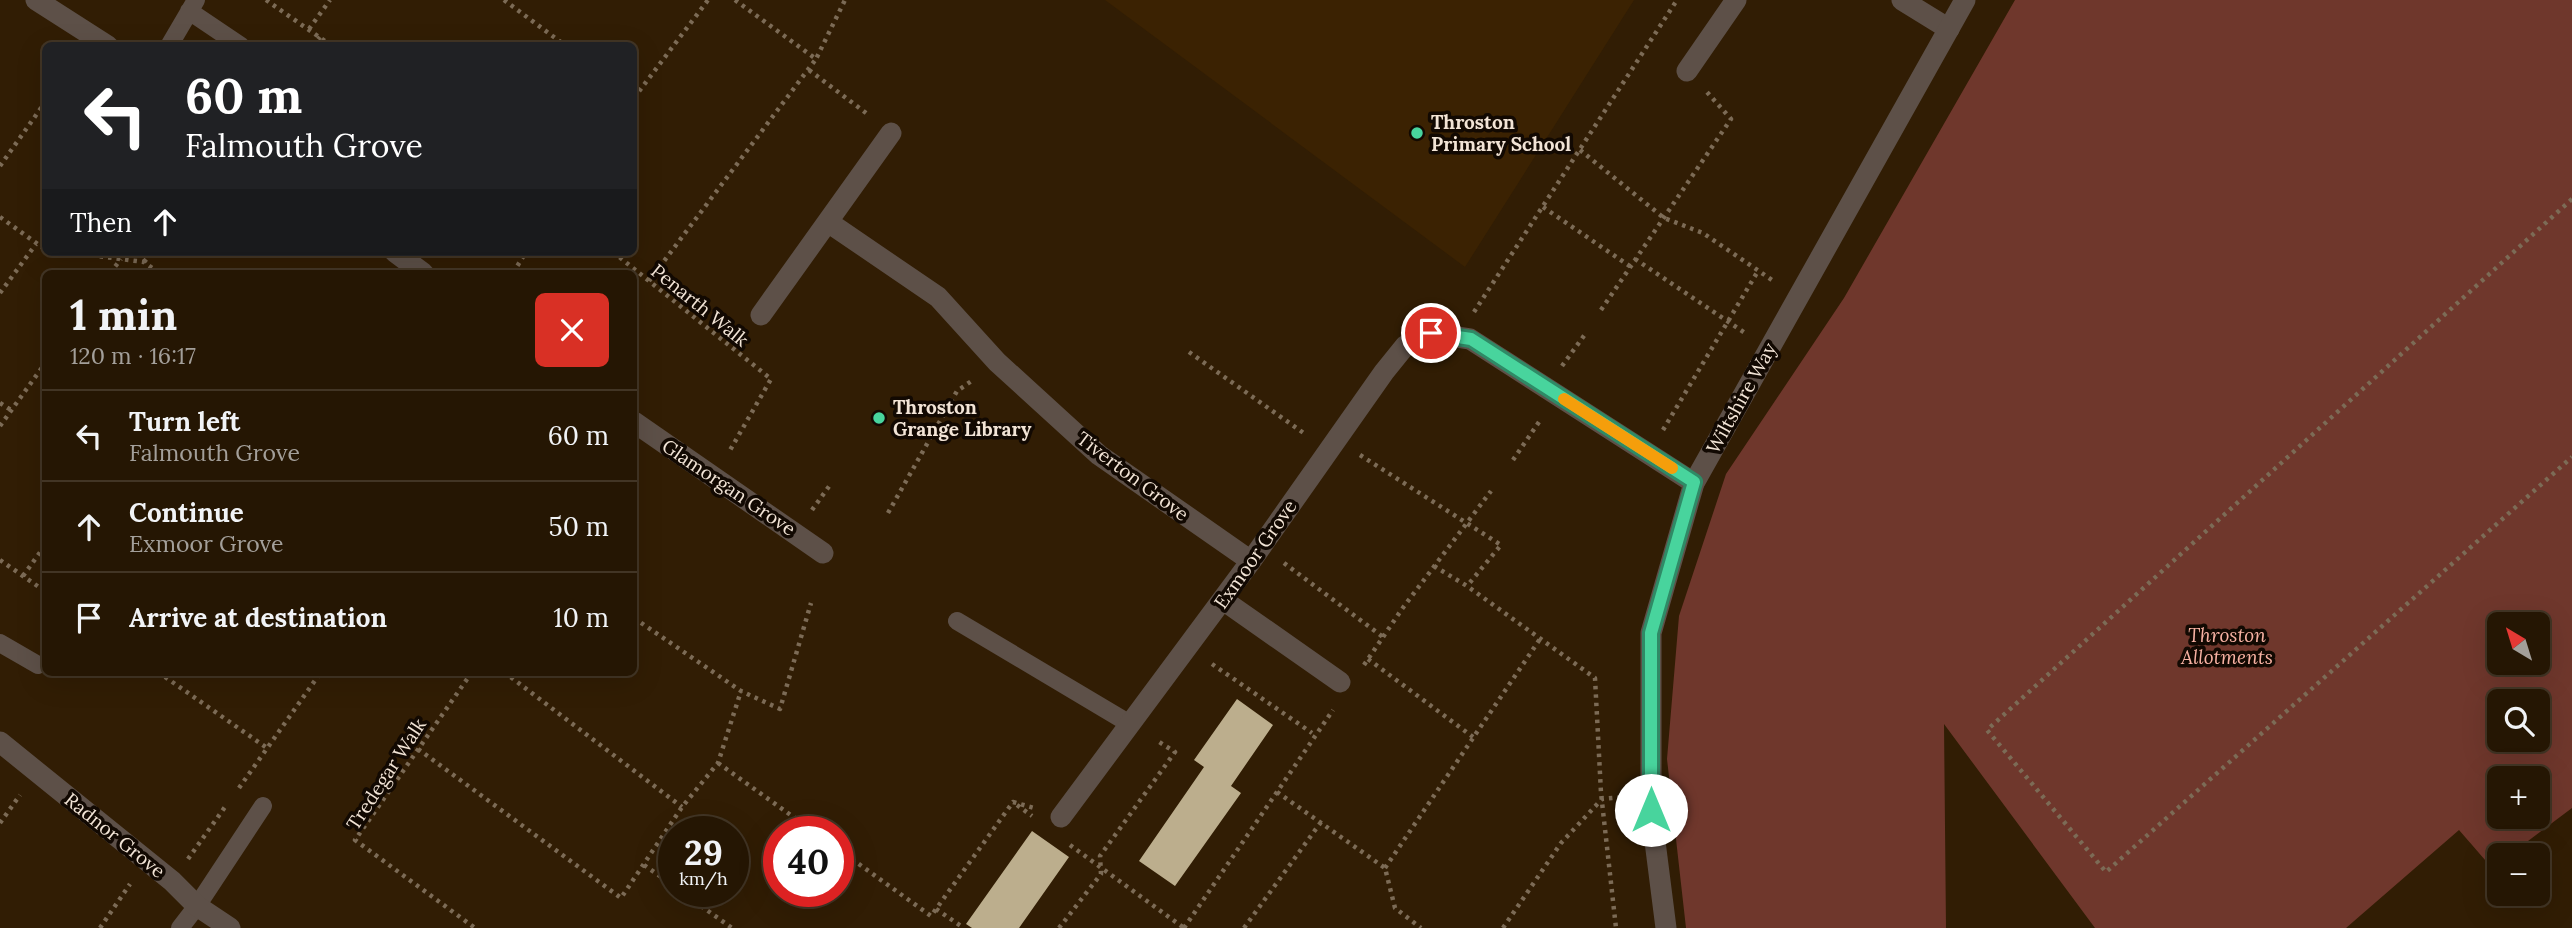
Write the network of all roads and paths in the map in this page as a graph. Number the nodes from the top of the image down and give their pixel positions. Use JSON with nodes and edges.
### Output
{"nodes":[{"id":1,"x":36,"y":0,"type":"edge"},
{"id":2,"x":266,"y":0,"type":"edge"},
{"id":3,"x":330,"y":0,"type":"edge"},
{"id":4,"x":504,"y":0,"type":"edge"},
{"id":5,"x":708,"y":0,"type":"edge"},
{"id":6,"x":735,"y":0,"type":"edge"},
{"id":7,"x":845,"y":0,"type":"edge"},
{"id":8,"x":1677,"y":0,"type":"edge"},
{"id":9,"x":1736,"y":0,"type":"edge"},
{"id":10,"x":1902,"y":0,"type":"edge"},
{"id":11,"x":1965,"y":0,"type":"edge"},
{"id":12,"x":193,"y":6,"type":"edge"},
{"id":13,"x":309,"y":29,"type":"junction"},
{"id":14,"x":1950,"y":29,"type":"junction"},
{"id":15,"x":320,"y":37,"type":"junction"},
{"id":16,"x":102,"y":42,"type":"edge"},
{"id":17,"x":171,"y":42,"type":"edge"},
{"id":18,"x":236,"y":42,"type":"edge"},
{"id":19,"x":316,"y":42,"type":"edge"},
{"id":20,"x":327,"y":42,"type":"edge"},
{"id":21,"x":560,"y":42,"type":"edge"},
{"id":22,"x":816,"y":59,"type":"junction"},
{"id":23,"x":809,"y":70,"type":"junction"},
{"id":24,"x":1687,"y":71,"type":"joint"},
{"id":25,"x":637,"y":93,"type":"edge"},
{"id":26,"x":42,"y":107,"type":"edge"},
{"id":27,"x":875,"y":119,"type":"dead end"},
{"id":28,"x":891,"y":134,"type":"dead end"},
{"id":29,"x":1580,"y":150,"type":"junction"},
{"id":30,"x":0,"y":166,"type":"edge"},
{"id":31,"x":2572,"y":199,"type":"edge"},
{"id":32,"x":1542,"y":206,"type":"junction"},
{"id":33,"x":0,"y":217,"type":"edge"},
{"id":34,"x":1664,"y":218,"type":"junction"},
{"id":35,"x":828,"y":222,"type":"junction"},
{"id":36,"x":36,"y":244,"type":"junction"},
{"id":37,"x":42,"y":248,"type":"edge"},
{"id":38,"x":97,"y":256,"type":"edge"},
{"id":39,"x":149,"y":256,"type":"edge"},
{"id":40,"x":400,"y":256,"type":"edge"},
{"id":41,"x":618,"y":256,"type":"edge"},
{"id":42,"x":121,"y":259,"type":"junction"},
{"id":43,"x":1635,"y":259,"type":"junction"},
{"id":44,"x":144,"y":262,"type":"junction"},
{"id":45,"x":1631,"y":267,"type":"junction"},
{"id":46,"x":112,"y":270,"type":"edge"},
{"id":47,"x":155,"y":270,"type":"edge"},
{"id":48,"x":419,"y":270,"type":"edge"},
{"id":49,"x":635,"y":270,"type":"edge"},
{"id":50,"x":637,"y":271,"type":"edge"},
{"id":51,"x":1758,"y":271,"type":"junction"},
{"id":52,"x":649,"y":281,"type":"junction"},
{"id":53,"x":0,"y":293,"type":"edge"},
{"id":54,"x":1798,"y":298,"type":"junction"},
{"id":55,"x":1601,"y":310,"type":"dead end"},
{"id":56,"x":761,"y":316,"type":"dead end"},
{"id":57,"x":1727,"y":321,"type":"junction"},
{"id":58,"x":1586,"y":333,"type":"dead end"},
{"id":59,"x":1466,"y":338,"type":"junction"},
{"id":60,"x":1769,"y":349,"type":"junction"},
{"id":61,"x":1189,"y":352,"type":"dead end"},
{"id":62,"x":42,"y":367,"type":"edge"},
{"id":63,"x":1558,"y":372,"type":"dead end"},
{"id":64,"x":981,"y":374,"type":"dead end"},
{"id":65,"x":0,"y":403,"type":"edge"},
{"id":66,"x":11,"y":410,"type":"junction"},
{"id":67,"x":1543,"y":415,"type":"dead end"},
{"id":68,"x":637,"y":424,"type":"edge"},
{"id":69,"x":0,"y":426,"type":"edge"},
{"id":70,"x":1663,"y":431,"type":"dead end"},
{"id":71,"x":1332,"y":445,"type":"junction"},
{"id":72,"x":2572,"y":457,"type":"edge"},
{"id":73,"x":1513,"y":460,"type":"dead end"},
{"id":74,"x":713,"y":477,"type":"junction"},
{"id":75,"x":1694,"y":482,"type":"junction"},
{"id":76,"x":1491,"y":491,"type":"dead end"},
{"id":77,"x":888,"y":513,"type":"dead end"},
{"id":78,"x":1465,"y":523,"type":"junction"},
{"id":79,"x":1264,"y":541,"type":"junction"},
{"id":80,"x":42,"y":550,"type":"edge"},
{"id":81,"x":823,"y":553,"type":"dead end"},
{"id":82,"x":0,"y":560,"type":"edge"},
{"id":83,"x":1251,"y":561,"type":"junction"},
{"id":84,"x":1434,"y":566,"type":"junction"},
{"id":85,"x":23,"y":576,"type":"junction"},
{"id":86,"x":1467,"y":586,"type":"junction"},
{"id":87,"x":42,"y":589,"type":"edge"},
{"id":88,"x":1223,"y":600,"type":"junction"},
{"id":89,"x":811,"y":603,"type":"dead end"},
{"id":90,"x":637,"y":620,"type":"edge"},
{"id":91,"x":957,"y":621,"type":"dead end"},
{"id":92,"x":1383,"y":637,"type":"junction"},
{"id":93,"x":1540,"y":639,"type":"junction"},
{"id":94,"x":0,"y":643,"type":"edge"},
{"id":95,"x":1188,"y":647,"type":"junction"},
{"id":96,"x":1368,"y":659,"type":"junction"},
{"id":97,"x":38,"y":665,"type":"dead end"},
{"id":98,"x":1360,"y":670,"type":"dead end"},
{"id":99,"x":164,"y":676,"type":"edge"},
{"id":100,"x":318,"y":676,"type":"edge"},
{"id":101,"x":469,"y":676,"type":"edge"},
{"id":102,"x":509,"y":676,"type":"edge"},
{"id":103,"x":741,"y":691,"type":"junction"},
{"id":104,"x":1339,"y":693,"type":"joint"},
{"id":105,"x":1130,"y":724,"type":"junction"},
{"id":106,"x":1312,"y":733,"type":"dead end"},
{"id":107,"x":1473,"y":737,"type":"junction"},
{"id":108,"x":0,"y":742,"type":"edge"},
{"id":109,"x":267,"y":748,"type":"junction"},
{"id":110,"x":418,"y":749,"type":"junction"},
{"id":111,"x":718,"y":763,"type":"junction"},
{"id":112,"x":1277,"y":792,"type":"junction"},
{"id":113,"x":236,"y":793,"type":"dead end"},
{"id":114,"x":1651,"y":794,"type":"junction"},
{"id":115,"x":1602,"y":799,"type":"junction"},
{"id":116,"x":1013,"y":802,"type":"junction"},
{"id":117,"x":228,"y":804,"type":"dead end"},
{"id":118,"x":263,"y":806,"type":"dead end"},
{"id":119,"x":682,"y":807,"type":"junction"},
{"id":120,"x":792,"y":816,"type":"edge"},
{"id":121,"x":1061,"y":817,"type":"joint"},
{"id":122,"x":1035,"y":819,"type":"dead end"},
{"id":123,"x":1321,"y":822,"type":"junction"},
{"id":124,"x":1068,"y":843,"type":"dead end"},
{"id":125,"x":146,"y":861,"type":"junction"},
{"id":126,"x":854,"y":861,"type":"edge"},
{"id":127,"x":644,"y":865,"type":"junction"},
{"id":128,"x":1385,"y":867,"type":"junction"},
{"id":129,"x":1101,"y":868,"type":"junction"},
{"id":130,"x":658,"y":875,"type":"edge"},
{"id":131,"x":172,"y":881,"type":"junction"},
{"id":132,"x":197,"y":906,"type":"junction"},
{"id":133,"x":702,"y":907,"type":"edge"},
{"id":134,"x":936,"y":909,"type":"junction"},
{"id":135,"x":100,"y":928,"type":"edge"},
{"id":136,"x":180,"y":928,"type":"edge"},
{"id":137,"x":230,"y":928,"type":"edge"},
{"id":138,"x":475,"y":928,"type":"edge"},
{"id":139,"x":732,"y":928,"type":"edge"},
{"id":140,"x":964,"y":928,"type":"edge"},
{"id":141,"x":1059,"y":928,"type":"edge"},
{"id":142,"x":1184,"y":928,"type":"edge"},
{"id":143,"x":1244,"y":928,"type":"edge"},
{"id":144,"x":1420,"y":928,"type":"edge"},
{"id":145,"x":1503,"y":928,"type":"edge"},
{"id":146,"x":1616,"y":928,"type":"edge"},
{"id":147,"x":1667,"y":928,"type":"edge"}],
"edges":[{"from":1,"to":16,"type":"street"},
{"from":2,"to":13,"type":"path"},
{"from":3,"to":13,"type":"path"},
{"from":4,"to":21,"type":"path"},
{"from":5,"to":25,"type":"path"},
{"from":6,"to":22,"type":"path"},
{"from":7,"to":22,"type":"path"},
{"from":8,"to":29,"type":"path"},
{"from":9,"to":24,"type":"street"},
{"from":10,"to":14,"type":"street"},
{"from":11,"to":14,"type":"street","name":"Wiltshire Way"},
{"from":12,"to":17,"type":"lane"},
{"from":12,"to":18,"type":"lane"},
{"from":13,"to":15,"type":"path"},
{"from":14,"to":54,"type":"street","name":"Wiltshire Way"},
{"from":15,"to":19,"type":"path"},
{"from":15,"to":20,"type":"path"},
{"from":22,"to":23,"type":"path"},
{"from":23,"to":27,"type":"path"},
{"from":23,"to":52,"type":"path"},
{"from":24,"to":34,"type":"path"},
{"from":26,"to":30,"type":"path"},
{"from":28,"to":35,"type":"street"},
{"from":29,"to":32,"type":"path"},
{"from":29,"to":34,"type":"path"},
{"from":31,"to":72,"type":"path"},
{"from":32,"to":45,"type":"path"},
{"from":32,"to":59,"type":"path"},
{"from":33,"to":36,"type":"path"},
{"from":34,"to":43,"type":"path"},
{"from":34,"to":51,"type":"path"},
{"from":35,"to":56,"type":"street"},
{"from":35,"to":83,"type":"street","name":"Tiverton Grove"},
{"from":36,"to":37,"type":"path"},
{"from":36,"to":53,"type":"path"},
{"from":38,"to":42,"type":"path"},
{"from":39,"to":44,"type":"path"},
{"from":40,"to":48,"type":"street"},
{"from":41,"to":49,"type":"path","name":"Penarth Walk"},
{"from":42,"to":44,"type":"path"},
{"from":42,"to":46,"type":"path"},
{"from":43,"to":45,"type":"path"},
{"from":43,"to":57,"type":"path"},
{"from":44,"to":47,"type":"path"},
{"from":45,"to":55,"type":"path"},
{"from":50,"to":52,"type":"path","name":"Penarth Walk"},
{"from":51,"to":54,"type":"path"},
{"from":51,"to":57,"type":"path"},
{"from":52,"to":74,"type":"path","name":"Penarth Walk"},
{"from":54,"to":60,"type":"street","name":"Wiltshire Way"},
{"from":57,"to":60,"type":"path"},
{"from":57,"to":70,"type":"path"},
{"from":58,"to":63,"type":"path"},
{"from":59,"to":71,"type":"street","name":"Exmoor Grove"},
{"from":59,"to":75,"type":"street"},
{"from":60,"to":75,"type":"street","name":"Wiltshire Way"},
{"from":61,"to":71,"type":"path"},
{"from":62,"to":66,"type":"path"},
{"from":64,"to":77,"type":"path"},
{"from":65,"to":66,"type":"path"},
{"from":66,"to":69,"type":"path"},
{"from":67,"to":73,"type":"path"},
{"from":68,"to":74,"type":"street","name":"Glamorgan Grove"},
{"from":71,"to":78,"type":"path"},
{"from":71,"to":79,"type":"street","name":"Exmoor Grove"},
{"from":74,"to":81,"type":"street","name":"Glamorgan Grove"},
{"from":75,"to":114,"type":"street","name":"Wiltshire Way"},
{"from":76,"to":78,"type":"path"},
{"from":78,"to":84,"type":"path"},
{"from":78,"to":86,"type":"path"},
{"from":79,"to":83,"type":"street","name":"Exmoor Grove"},
{"from":79,"to":92,"type":"path"},
{"from":80,"to":85,"type":"path"},
{"from":82,"to":85,"type":"path"},
{"from":83,"to":88,"type":"street","name":"Exmoor Grove"},
{"from":84,"to":86,"type":"path"},
{"from":84,"to":92,"type":"path"},
{"from":85,"to":87,"type":"path"},
{"from":86,"to":93,"type":"path"},
{"from":88,"to":95,"type":"street","name":"Exmoor Grove"},
{"from":88,"to":104,"type":"street"},
{"from":89,"to":103,"type":"path"},
{"from":90,"to":103,"type":"path"},
{"from":91,"to":105,"type":"lane"},
{"from":92,"to":96,"type":"path"},
{"from":93,"to":107,"type":"path"},
{"from":93,"to":115,"type":"path"},
{"from":94,"to":97,"type":"lane"},
{"from":95,"to":105,"type":"street","name":"Exmoor Grove"},
{"from":95,"to":106,"type":"path"},
{"from":96,"to":98,"type":"path"},
{"from":96,"to":107,"type":"path"},
{"from":99,"to":109,"type":"path"},
{"from":100,"to":109,"type":"path"},
{"from":101,"to":110,"type":"path","name":"Tredegar Walk"},
{"from":102,"to":119,"type":"path"},
{"from":103,"to":111,"type":"path"},
{"from":104,"to":112,"type":"path"},
{"from":105,"to":121,"type":"street","name":"Exmoor Grove"},
{"from":105,"to":129,"type":"path"},
{"from":107,"to":128,"type":"path"},
{"from":108,"to":125,"type":"street","name":"Radnor Grove"},
{"from":109,"to":113,"type":"path"},
{"from":110,"to":127,"type":"path"},
{"from":110,"to":138,"type":"path","name":"Tredegar Walk"},
{"from":111,"to":119,"type":"path"},
{"from":111,"to":120,"type":"path"},
{"from":112,"to":123,"type":"path"},
{"from":112,"to":142,"type":"path"},
{"from":114,"to":115,"type":"path"},
{"from":114,"to":147,"type":"street","name":"Wiltshire Way"},
{"from":115,"to":145,"type":"path"},
{"from":115,"to":146,"type":"path"},
{"from":116,"to":121,"type":"path"},
{"from":116,"to":122,"type":"path"},
{"from":116,"to":134,"type":"path"},
{"from":117,"to":131,"type":"path"},
{"from":118,"to":132,"type":"lane"},
{"from":119,"to":127,"type":"path"},
{"from":123,"to":128,"type":"path"},
{"from":123,"to":143,"type":"path"},
{"from":124,"to":129,"type":"path"},
{"from":125,"to":131,"type":"street","name":"Radnor Grove"},
{"from":125,"to":135,"type":"path"},
{"from":126,"to":134,"type":"path"},
{"from":127,"to":130,"type":"path"},
{"from":128,"to":144,"type":"path"},
{"from":129,"to":141,"type":"path"},
{"from":129,"to":142,"type":"path"},
{"from":131,"to":132,"type":"street","name":"Radnor Grove"},
{"from":132,"to":136,"type":"lane"},
{"from":132,"to":137,"type":"street","name":"Radnor Grove"},
{"from":133,"to":139,"type":"path"},
{"from":134,"to":140,"type":"path"}]}
